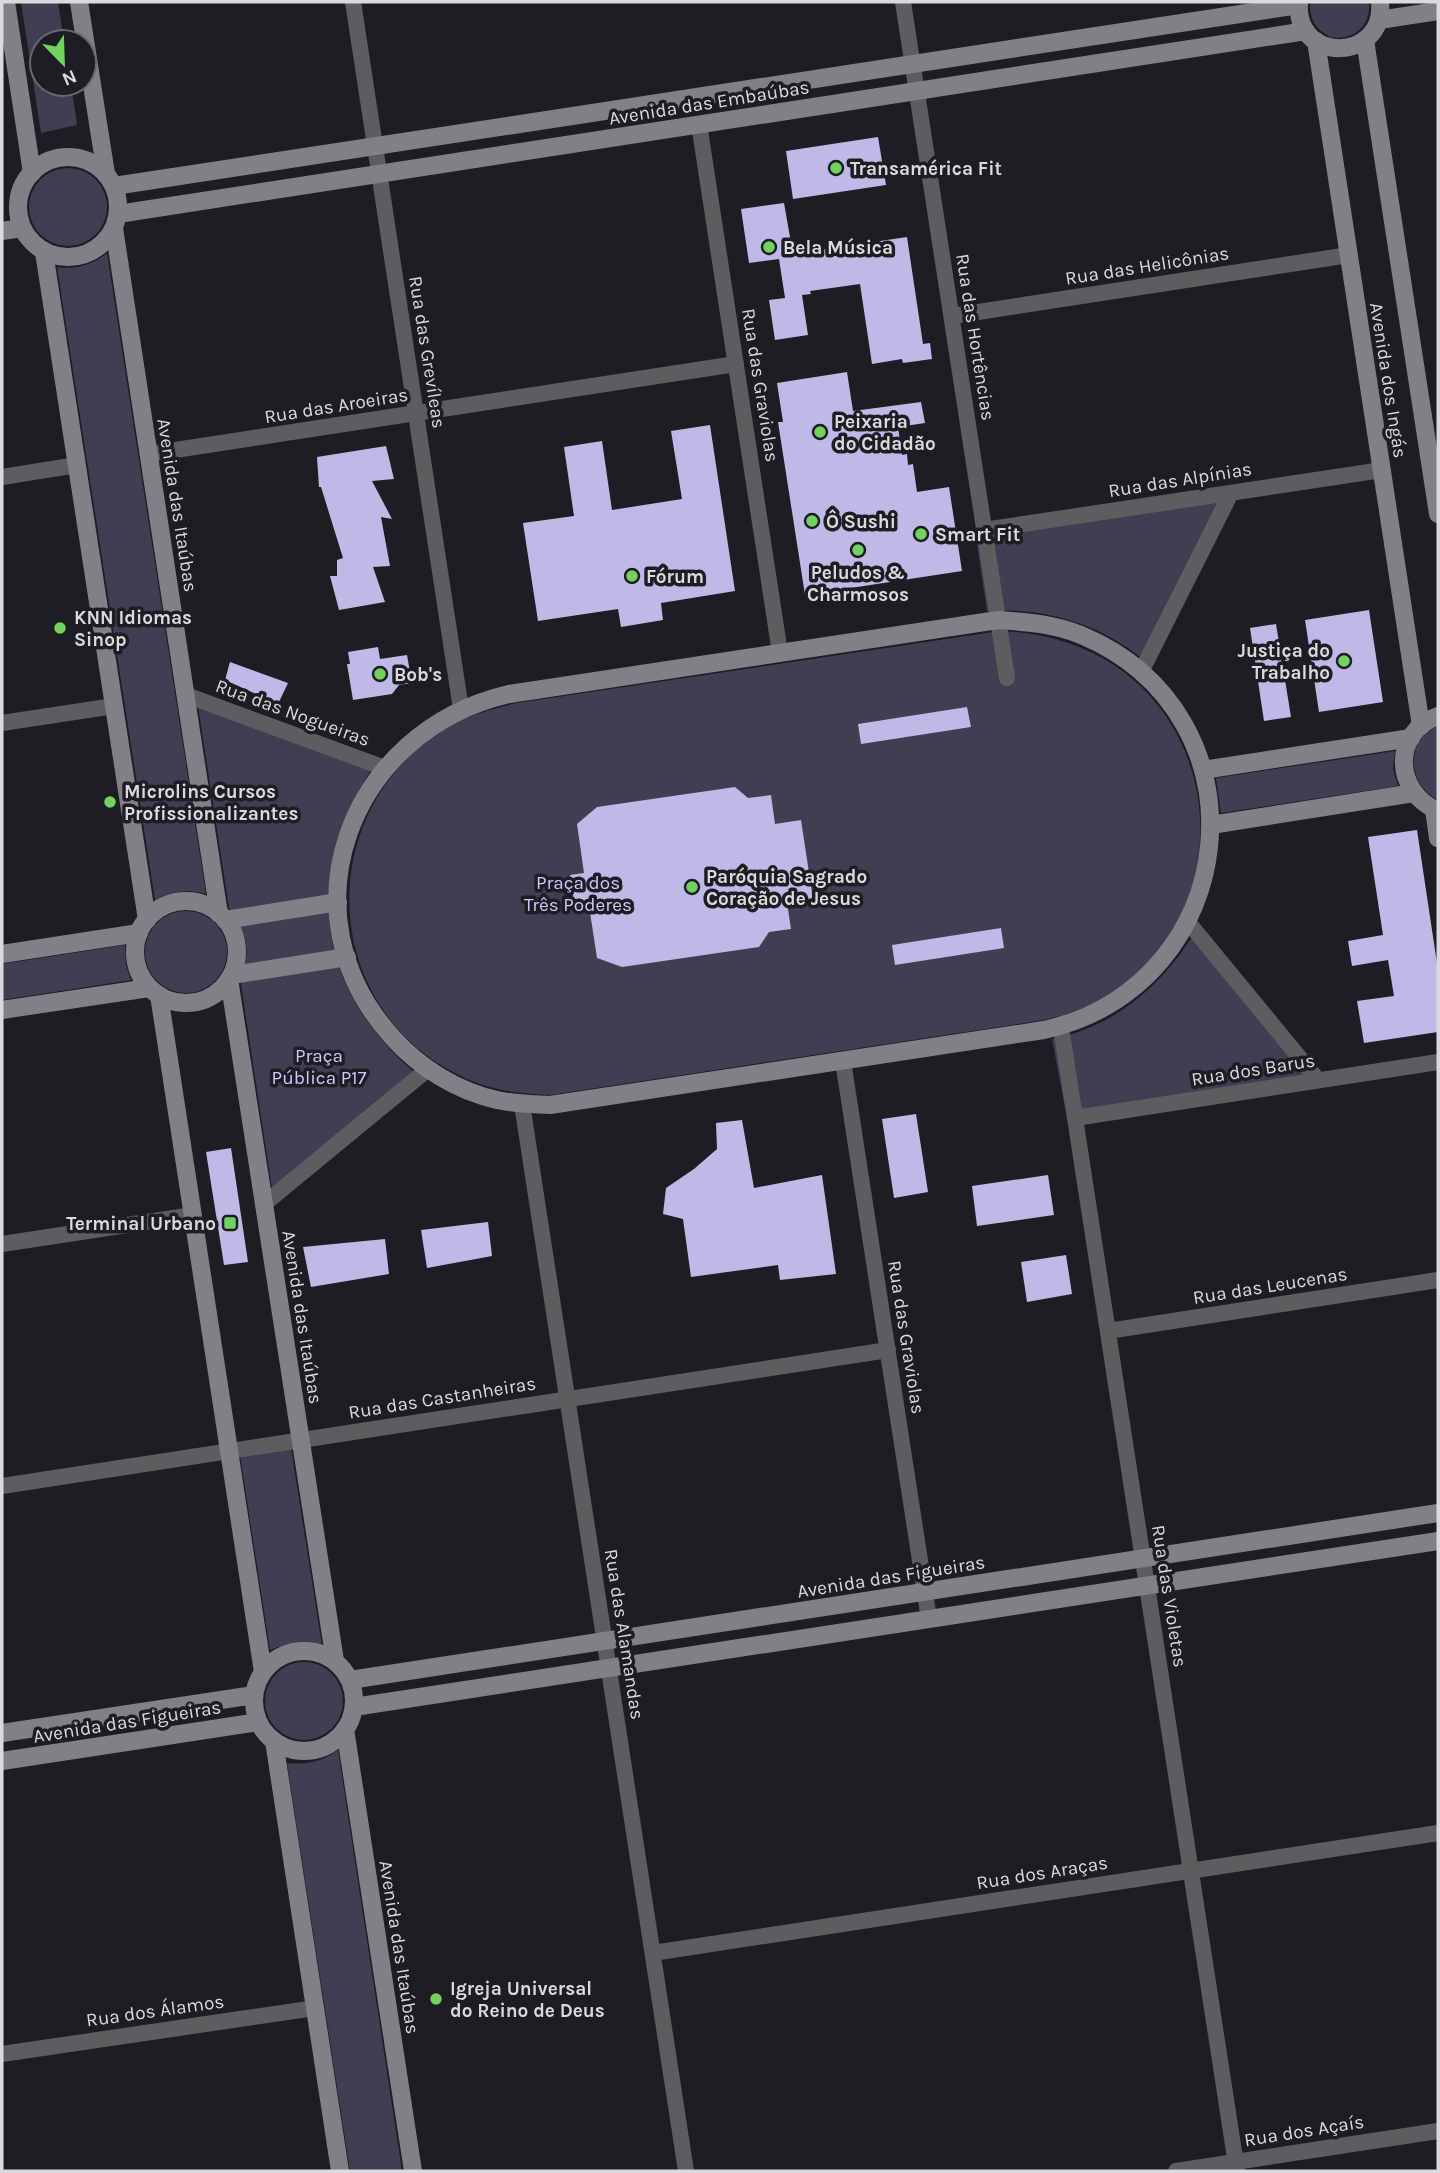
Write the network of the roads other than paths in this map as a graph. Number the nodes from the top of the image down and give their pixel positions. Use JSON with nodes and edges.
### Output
{"nodes":[{"id":1,"x":6,"y":2,"type":"edge"},
{"id":2,"x":79,"y":2,"type":"edge"},
{"id":3,"x":353,"y":2,"type":"edge"},
{"id":4,"x":903,"y":2,"type":"edge"},
{"id":5,"x":1380,"y":2,"type":"edge"},
{"id":6,"x":1299,"y":3,"type":"edge"},
{"id":7,"x":1438,"y":11,"type":"edge"},
{"id":8,"x":1379,"y":20,"type":"junction"},
{"id":9,"x":1311,"y":36,"type":"junction"},
{"id":10,"x":1365,"y":40,"type":"junction"},
{"id":11,"x":912,"y":64,"type":"junction"},
{"id":12,"x":917,"y":91,"type":"junction"},
{"id":13,"x":699,"y":124,"type":"junction"},
{"id":14,"x":375,"y":146,"type":"junction"},
{"id":15,"x":32,"y":173,"type":"junction"},
{"id":16,"x":379,"y":174,"type":"junction"},
{"id":17,"x":110,"y":180,"type":"junction"},
{"id":18,"x":10,"y":202,"type":"edge"},
{"id":19,"x":116,"y":221,"type":"junction"},
{"id":20,"x":22,"y":228,"type":"junction"},
{"id":21,"x":2,"y":231,"type":"edge"},
{"id":22,"x":44,"y":252,"type":"junction"},
{"id":23,"x":1349,"y":255,"type":"junction"},
{"id":24,"x":951,"y":316,"type":"junction"},
{"id":25,"x":736,"y":364,"type":"junction"},
{"id":26,"x":416,"y":414,"type":"junction"},
{"id":27,"x":149,"y":454,"type":"junction"},
{"id":28,"x":77,"y":466,"type":"junction"},
{"id":29,"x":1382,"y":470,"type":"junction"},
{"id":30,"x":2,"y":477,"type":"edge"},
{"id":31,"x":1231,"y":493,"type":"junction"},
{"id":32,"x":1438,"y":514,"type":"edge"},
{"id":33,"x":984,"y":530,"type":"junction"},
{"id":34,"x":998,"y":620,"type":"junction"},
{"id":35,"x":780,"y":653,"type":"junction"},
{"id":36,"x":1141,"y":672,"type":"junction"},
{"id":37,"x":1007,"y":678,"type":"dead end"},
{"id":38,"x":186,"y":695,"type":"junction"},
{"id":39,"x":114,"y":706,"type":"junction"},
{"id":40,"x":461,"y":709,"type":"junction"},
{"id":41,"x":1438,"y":716,"type":"edge"},
{"id":42,"x":2,"y":723,"type":"edge"},
{"id":43,"x":1416,"y":732,"type":"junction"},
{"id":44,"x":385,"y":768,"type":"junction"},
{"id":45,"x":1203,"y":770,"type":"junction"},
{"id":46,"x":1414,"y":793,"type":"junction"},
{"id":47,"x":1436,"y":810,"type":"edge"},
{"id":48,"x":1211,"y":824,"type":"junction"},
{"id":49,"x":1438,"y":838,"type":"edge"},
{"id":50,"x":338,"y":902,"type":"junction"},
{"id":51,"x":222,"y":917,"type":"junction"},
{"id":52,"x":1188,"y":922,"type":"junction"},
{"id":53,"x":143,"y":926,"type":"junction"},
{"id":54,"x":2,"y":954,"type":"edge"},
{"id":55,"x":347,"y":957,"type":"junction"},
{"id":56,"x":230,"y":977,"type":"junction"},
{"id":57,"x":154,"y":991,"type":"junction"},
{"id":58,"x":2,"y":1010,"type":"edge"},
{"id":59,"x":1061,"y":1027,"type":"junction"},
{"id":60,"x":844,"y":1061,"type":"junction"},
{"id":61,"x":1438,"y":1062,"type":"edge"},
{"id":62,"x":428,"y":1069,"type":"junction"},
{"id":63,"x":1318,"y":1080,"type":"junction"},
{"id":64,"x":522,"y":1104,"type":"junction"},
{"id":65,"x":1075,"y":1118,"type":"junction"},
{"id":66,"x":264,"y":1204,"type":"junction"},
{"id":67,"x":193,"y":1215,"type":"junction"},
{"id":68,"x":2,"y":1244,"type":"edge"},
{"id":69,"x":1438,"y":1280,"type":"edge"},
{"id":70,"x":1108,"y":1331,"type":"junction"},
{"id":71,"x":888,"y":1350,"type":"junction"},
{"id":72,"x":567,"y":1399,"type":"junction"},
{"id":73,"x":300,"y":1440,"type":"junction"},
{"id":74,"x":229,"y":1451,"type":"junction"},
{"id":75,"x":2,"y":1486,"type":"edge"},
{"id":76,"x":1438,"y":1513,"type":"edge"},
{"id":77,"x":1438,"y":1541,"type":"edge"},
{"id":78,"x":1143,"y":1559,"type":"junction"},
{"id":79,"x":1147,"y":1586,"type":"junction"},
{"id":80,"x":925,"y":1592,"type":"junction"},
{"id":81,"x":929,"y":1619,"type":"junction"},
{"id":82,"x":605,"y":1641,"type":"junction"},
{"id":83,"x":334,"y":1661,"type":"junction"},
{"id":84,"x":609,"y":1668,"type":"junction"},
{"id":85,"x":263,"y":1672,"type":"junction"},
{"id":86,"x":350,"y":1680,"type":"junction"},
{"id":87,"x":254,"y":1695,"type":"junction"},
{"id":88,"x":354,"y":1707,"type":"junction"},
{"id":89,"x":258,"y":1722,"type":"junction"},
{"id":90,"x":345,"y":1730,"type":"junction"},
{"id":91,"x":2,"y":1733,"type":"edge"},
{"id":92,"x":274,"y":1741,"type":"junction"},
{"id":93,"x":2,"y":1761,"type":"edge"},
{"id":94,"x":1438,"y":1833,"type":"edge"},
{"id":95,"x":1191,"y":1870,"type":"junction"},
{"id":96,"x":653,"y":1953,"type":"junction"},
{"id":97,"x":315,"y":2008,"type":"junction"},
{"id":98,"x":2,"y":2053,"type":"edge"},
{"id":99,"x":1438,"y":2131,"type":"edge"},
{"id":100,"x":1236,"y":2167,"type":"edge"},
{"id":101,"x":340,"y":2171,"type":"edge"},
{"id":102,"x":413,"y":2171,"type":"edge"},
{"id":103,"x":686,"y":2171,"type":"edge"},
{"id":104,"x":1176,"y":2171,"type":"edge"}],
"edges":[{"from":1,"to":15,"type":"street"},
{"from":2,"to":17,"type":"street"},
{"from":3,"to":14,"type":"street","name":"Rua das Grevíleas"},
{"from":4,"to":11,"type":"street","name":"Rua das Hortências"},
{"from":5,"to":8,"type":"street"},
{"from":6,"to":9,"type":"street","name":"Avenida das Embaúbas"},
{"from":6,"to":11,"type":"street","name":"Avenida das Embaúbas"},
{"from":7,"to":8,"type":"street"},
{"from":8,"to":10,"type":"street"},
{"from":9,"to":10,"type":"street","name":"Avenida das Embaúbas"},
{"from":9,"to":12,"type":"street","name":"Avenida das Embaúbas"},
{"from":9,"to":23,"type":"street","name":"Avenida dos Ingás"},
{"from":10,"to":32,"type":"street","name":"Avenida dos Ingás"},
{"from":11,"to":12,"type":"street","name":"Rua das Hortências"},
{"from":11,"to":14,"type":"street","name":"Avenida das Embaúbas"},
{"from":12,"to":13,"type":"street","name":"Avenida das Embaúbas"},
{"from":12,"to":24,"type":"street","name":"Rua das Hortências"},
{"from":13,"to":16,"type":"street","name":"Avenida das Embaúbas"},
{"from":13,"to":25,"type":"street","name":"Rua das Graviolas"},
{"from":14,"to":16,"type":"street","name":"Rua das Grevíleas"},
{"from":14,"to":17,"type":"street","name":"Avenida das Embaúbas"},
{"from":15,"to":17,"type":"street"},
{"from":15,"to":18,"type":"street"},
{"from":16,"to":19,"type":"street","name":"Avenida das Embaúbas"},
{"from":16,"to":26,"type":"street","name":"Rua das Grevíleas"},
{"from":17,"to":19,"type":"street"},
{"from":18,"to":20,"type":"street"},
{"from":19,"to":22,"type":"street"},
{"from":19,"to":27,"type":"street","name":"Avenida das Itaúbas"},
{"from":20,"to":21,"type":"street"},
{"from":20,"to":22,"type":"street"},
{"from":22,"to":28,"type":"street"},
{"from":23,"to":24,"type":"street","name":"Rua das Helicônias"},
{"from":23,"to":29,"type":"street","name":"Avenida dos Ingás"},
{"from":24,"to":33,"type":"street","name":"Rua das Hortências"},
{"from":25,"to":26,"type":"street","name":"Rua das Aroeiras"},
{"from":25,"to":35,"type":"street","name":"Rua das Graviolas"},
{"from":26,"to":27,"type":"street","name":"Rua das Aroeiras"},
{"from":26,"to":40,"type":"street","name":"Rua das Grevíleas"},
{"from":27,"to":38,"type":"street","name":"Avenida das Itaúbas"},
{"from":28,"to":30,"type":"street"},
{"from":28,"to":39,"type":"street"},
{"from":29,"to":31,"type":"street","name":"Rua das Alpínias"},
{"from":29,"to":43,"type":"street","name":"Avenida dos Ingás"},
{"from":31,"to":33,"type":"street","name":"Rua das Alpínias"},
{"from":31,"to":36,"type":"street"},
{"from":33,"to":34,"type":"street","name":"Rua das Hortências"},
{"from":34,"to":35,"type":"street"},
{"from":34,"to":36,"type":"street"},
{"from":34,"to":37,"type":"street","name":"Rua das Hortências"},
{"from":35,"to":40,"type":"street"},
{"from":36,"to":45,"type":"street"},
{"from":38,"to":44,"type":"street","name":"Rua das Nogueiras"},
{"from":38,"to":51,"type":"street","name":"Avenida das Itaúbas"},
{"from":39,"to":42,"type":"street"},
{"from":39,"to":53,"type":"street"},
{"from":40,"to":44,"type":"street"},
{"from":41,"to":43,"type":"street"},
{"from":43,"to":45,"type":"street"},
{"from":43,"to":46,"type":"street","name":"Avenida dos Ingás"},
{"from":44,"to":50,"type":"street"},
{"from":45,"to":48,"type":"street"},
{"from":46,"to":47,"type":"street"},
{"from":46,"to":48,"type":"street"},
{"from":47,"to":49,"type":"street"},
{"from":48,"to":52,"type":"street"},
{"from":50,"to":51,"type":"street"},
{"from":50,"to":55,"type":"street"},
{"from":51,"to":53,"type":"street"},
{"from":51,"to":56,"type":"street"},
{"from":52,"to":59,"type":"street"},
{"from":52,"to":63,"type":"street"},
{"from":53,"to":54,"type":"street"},
{"from":53,"to":57,"type":"street"},
{"from":55,"to":56,"type":"street"},
{"from":55,"to":62,"type":"street"},
{"from":56,"to":57,"type":"street"},
{"from":56,"to":66,"type":"street","name":"Avenida das Itaúbas"},
{"from":57,"to":58,"type":"street"},
{"from":57,"to":67,"type":"street"},
{"from":59,"to":60,"type":"street"},
{"from":59,"to":65,"type":"street","name":"Rua das Violetas"},
{"from":60,"to":64,"type":"street"},
{"from":60,"to":71,"type":"street","name":"Rua das Graviolas"},
{"from":61,"to":63,"type":"street","name":"Rua dos Barus"},
{"from":62,"to":64,"type":"street"},
{"from":62,"to":66,"type":"street"},
{"from":63,"to":65,"type":"street","name":"Rua dos Barus"},
{"from":64,"to":72,"type":"street","name":"Rua das Alamandas"},
{"from":65,"to":70,"type":"street","name":"Rua das Violetas"},
{"from":66,"to":73,"type":"street","name":"Avenida das Itaúbas"},
{"from":67,"to":68,"type":"street"},
{"from":67,"to":74,"type":"street"},
{"from":69,"to":70,"type":"street","name":"Rua das Leucenas"},
{"from":70,"to":78,"type":"street","name":"Rua das Violetas"},
{"from":71,"to":72,"type":"street","name":"Rua das Castanheiras"},
{"from":71,"to":80,"type":"street","name":"Rua das Graviolas"},
{"from":72,"to":73,"type":"street","name":"Rua das Castanheiras"},
{"from":72,"to":82,"type":"street","name":"Rua das Alamandas"},
{"from":73,"to":74,"type":"street","name":"Rua das Castanheiras"},
{"from":73,"to":83,"type":"street","name":"Avenida das Itaúbas"},
{"from":74,"to":75,"type":"street","name":"Rua das Castanheiras"},
{"from":74,"to":85,"type":"street"},
{"from":76,"to":78,"type":"street","name":"Avenida das Figueiras"},
{"from":77,"to":79,"type":"street"},
{"from":78,"to":79,"type":"street","name":"Rua das Violetas"},
{"from":78,"to":80,"type":"street","name":"Avenida das Figueiras"},
{"from":79,"to":81,"type":"street"},
{"from":79,"to":95,"type":"street","name":"Rua das Violetas"},
{"from":80,"to":81,"type":"street","name":"Rua das Graviolas"},
{"from":80,"to":82,"type":"street","name":"Avenida das Figueiras"},
{"from":81,"to":84,"type":"street"},
{"from":82,"to":84,"type":"street","name":"Rua das Alamandas"},
{"from":82,"to":86,"type":"street","name":"Avenida das Figueiras"},
{"from":83,"to":85,"type":"street"},
{"from":83,"to":86,"type":"street"},
{"from":84,"to":88,"type":"street"},
{"from":84,"to":96,"type":"street","name":"Rua das Alamandas"},
{"from":85,"to":87,"type":"street"},
{"from":86,"to":88,"type":"street"},
{"from":87,"to":89,"type":"street"},
{"from":87,"to":91,"type":"street","name":"Avenida das Figueiras"},
{"from":88,"to":90,"type":"street"},
{"from":89,"to":92,"type":"street"},
{"from":89,"to":93,"type":"street","name":"Avenida das Figueiras"},
{"from":90,"to":92,"type":"street"},
{"from":90,"to":102,"type":"street","name":"Avenida das Itaúbas"},
{"from":92,"to":97,"type":"street"},
{"from":94,"to":95,"type":"street","name":"Rua dos Araças"},
{"from":95,"to":96,"type":"street","name":"Rua dos Araças"},
{"from":95,"to":100,"type":"street","name":"Rua das Violetas"},
{"from":96,"to":103,"type":"street","name":"Rua das Alamandas"},
{"from":97,"to":98,"type":"street","name":"Rua dos Álamos"},
{"from":97,"to":101,"type":"street"},
{"from":99,"to":100,"type":"street","name":"Rua dos Açaís"},
{"from":100,"to":104,"type":"street","name":"Rua dos Açaís"}]}
